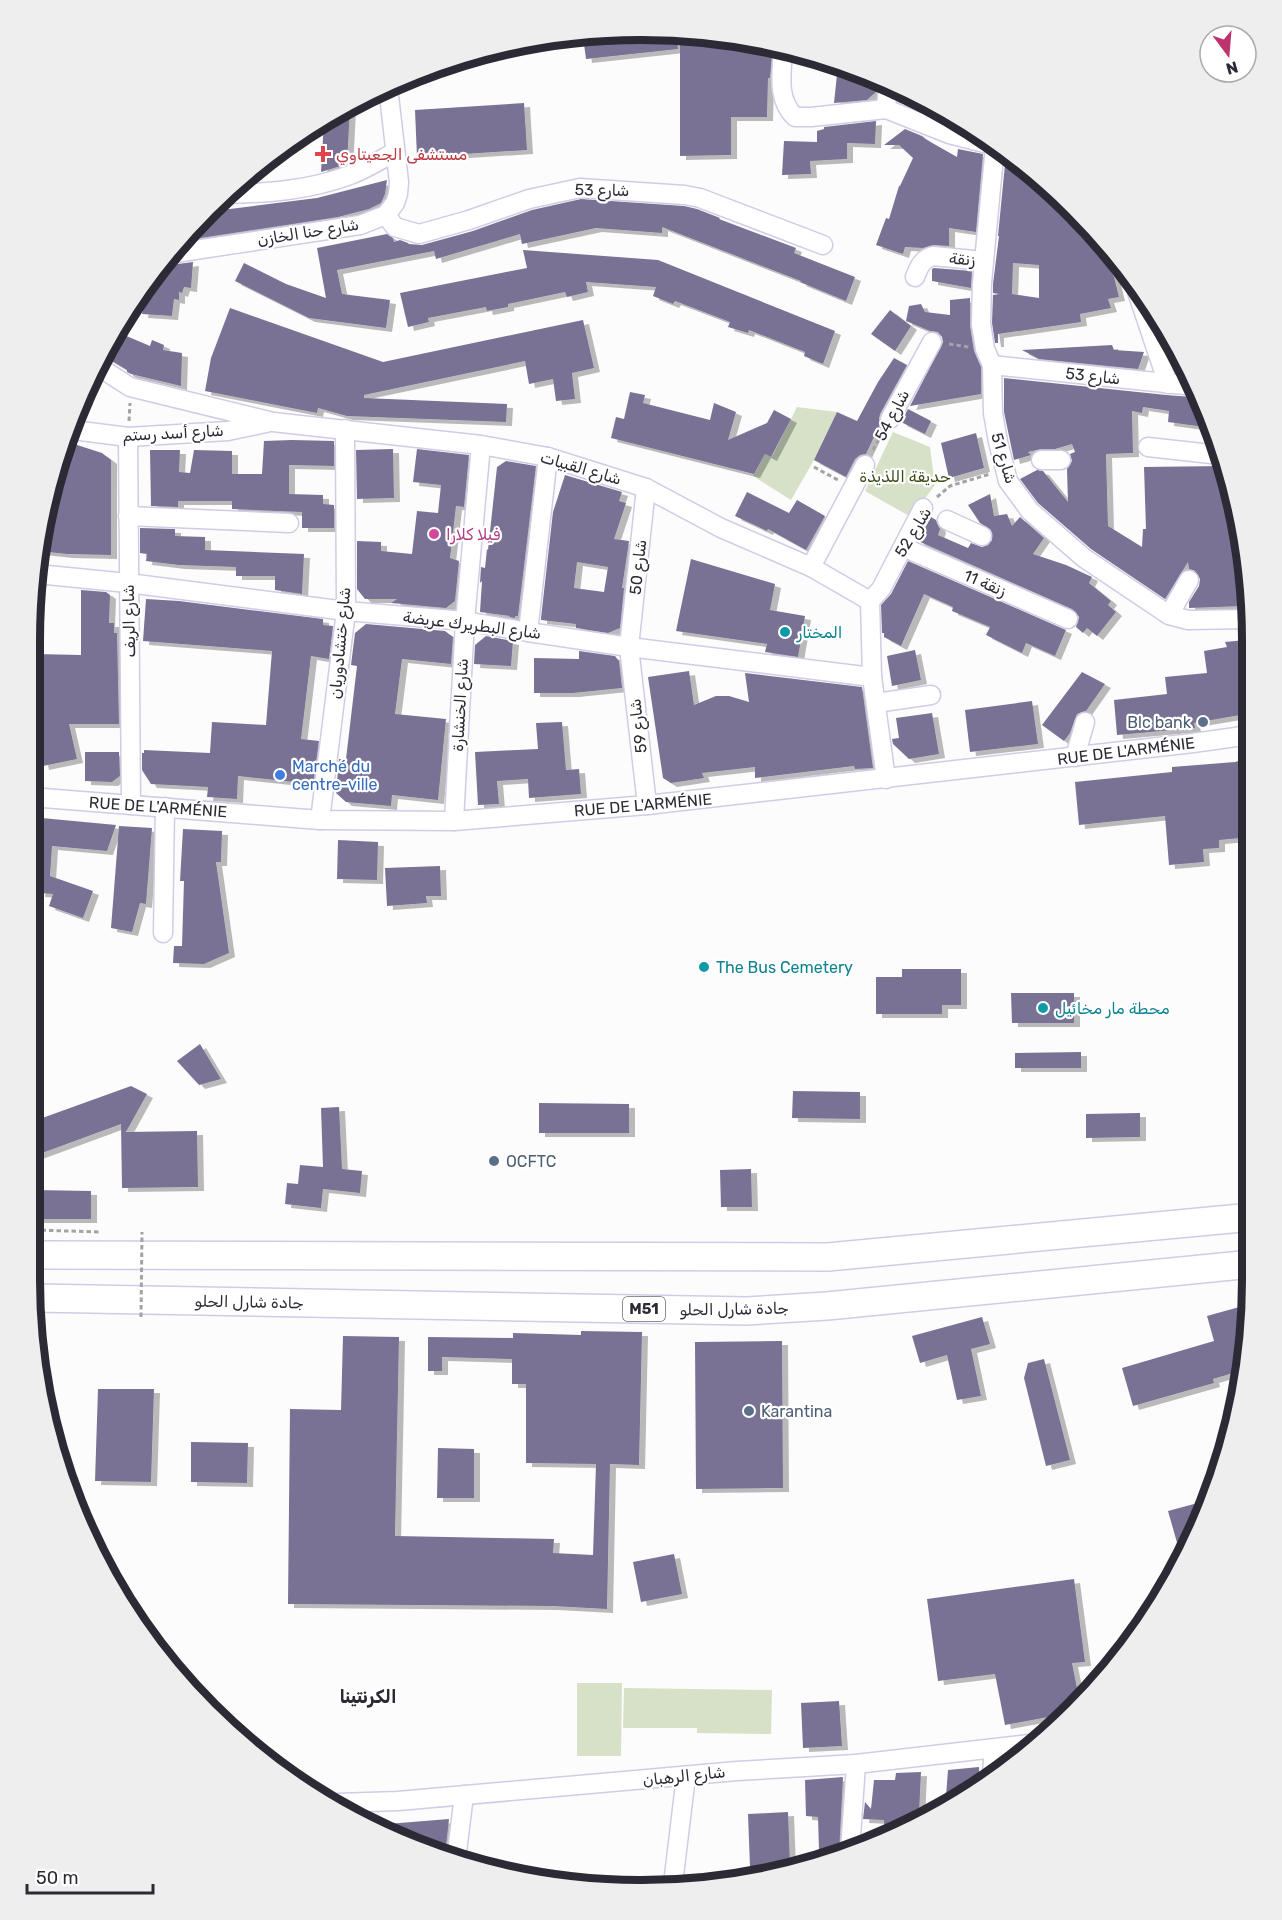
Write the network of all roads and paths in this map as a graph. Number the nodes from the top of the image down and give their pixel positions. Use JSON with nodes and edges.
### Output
{"nodes":[{"id":1,"x":783,"y":58,"type":"edge"},
{"id":2,"x":887,"y":93,"type":"edge"},
{"id":3,"x":389,"y":96,"type":"edge"},
{"id":4,"x":886,"y":109,"type":"junction"},
{"id":5,"x":971,"y":140,"type":"edge"},
{"id":6,"x":395,"y":152,"type":"junction"},
{"id":7,"x":995,"y":156,"type":"edge"},
{"id":8,"x":241,"y":194,"type":"edge"},
{"id":9,"x":386,"y":215,"type":"junction"},
{"id":10,"x":823,"y":245,"type":"dead end"},
{"id":11,"x":184,"y":252,"type":"edge"},
{"id":12,"x":984,"y":261,"type":"junction"},
{"id":13,"x":915,"y":277,"type":"dead end"},
{"id":14,"x":1145,"y":314,"type":"edge"},
{"id":15,"x":932,"y":342,"type":"joint"},
{"id":16,"x":988,"y":357,"type":"junction"},
{"id":17,"x":105,"y":371,"type":"edge"},
{"id":18,"x":1168,"y":384,"type":"junction"},
{"id":19,"x":1185,"y":385,"type":"edge"},
{"id":20,"x":130,"y":387,"type":"junction"},
{"id":21,"x":890,"y":419,"type":"joint"},
{"id":22,"x":273,"y":422,"type":"junction"},
{"id":23,"x":345,"y":429,"type":"junction"},
{"id":24,"x":79,"y":431,"type":"edge"},
{"id":25,"x":128,"y":438,"type":"junction"},
{"id":26,"x":481,"y":445,"type":"junction"},
{"id":27,"x":1148,"y":447,"type":"dead end"},
{"id":28,"x":1212,"y":454,"type":"edge"},
{"id":29,"x":549,"y":457,"type":"junction"},
{"id":30,"x":1041,"y":460,"type":"dead end"},
{"id":31,"x":1062,"y":460,"type":"dead end"},
{"id":32,"x":866,"y":465,"type":"joint"},
{"id":33,"x":814,"y":467,"type":"dead end"},
{"id":34,"x":1005,"y":470,"type":"junction"},
{"id":35,"x":646,"y":488,"type":"junction"},
{"id":36,"x":853,"y":488,"type":"junction"},
{"id":37,"x":923,"y":508,"type":"joint"},
{"id":38,"x":128,"y":516,"type":"junction"},
{"id":39,"x":947,"y":519,"type":"dead end"},
{"id":40,"x":289,"y":523,"type":"dead end"},
{"id":41,"x":982,"y":536,"type":"dead end"},
{"id":42,"x":903,"y":548,"type":"junction"},
{"id":43,"x":811,"y":567,"type":"junction"},
{"id":44,"x":877,"y":574,"type":"dead end"},
{"id":45,"x":45,"y":575,"type":"edge"},
{"id":46,"x":1189,"y":580,"type":"dead end"},
{"id":47,"x":129,"y":583,"type":"junction"},
{"id":48,"x":867,"y":599,"type":"junction"},
{"id":49,"x":346,"y":611,"type":"junction"},
{"id":50,"x":1169,"y":615,"type":"junction"},
{"id":51,"x":1068,"y":619,"type":"dead end"},
{"id":52,"x":1241,"y":620,"type":"edge"},
{"id":53,"x":465,"y":621,"type":"junction"},
{"id":54,"x":528,"y":632,"type":"junction"},
{"id":55,"x":629,"y":646,"type":"junction"},
{"id":56,"x":872,"y":677,"type":"junction"},
{"id":57,"x":930,"y":695,"type":"dead end"},
{"id":58,"x":876,"y":703,"type":"junction"},
{"id":59,"x":1085,"y":722,"type":"dead end"},
{"id":60,"x":1242,"y":736,"type":"edge"},
{"id":61,"x":1075,"y":757,"type":"junction"},
{"id":62,"x":886,"y":779,"type":"junction"},
{"id":63,"x":40,"y":798,"type":"edge"},
{"id":64,"x":131,"y":805,"type":"junction"},
{"id":65,"x":647,"y":805,"type":"junction"},
{"id":66,"x":165,"y":807,"type":"junction"},
{"id":67,"x":320,"y":820,"type":"junction"},
{"id":68,"x":453,"y":821,"type":"junction"},
{"id":69,"x":163,"y":933,"type":"dead end"},
{"id":70,"x":1242,"y":1218,"type":"edge"},
{"id":71,"x":40,"y":1230,"type":"edge"},
{"id":72,"x":103,"y":1232,"type":"dead end"},
{"id":73,"x":142,"y":1232,"type":"dead end"},
{"id":74,"x":40,"y":1255,"type":"edge"},
{"id":75,"x":1242,"y":1265,"type":"edge"},
{"id":76,"x":41,"y":1298,"type":"edge"},
{"id":77,"x":141,"y":1317,"type":"dead end"},
{"id":78,"x":1018,"y":1746,"type":"edge"},
{"id":79,"x":994,"y":1749,"type":"junction"},
{"id":80,"x":856,"y":1764,"type":"junction"},
{"id":81,"x":993,"y":1765,"type":"edge"},
{"id":82,"x":686,"y":1776,"type":"junction"},
{"id":83,"x":464,"y":1795,"type":"junction"},
{"id":84,"x":348,"y":1803,"type":"edge"},
{"id":85,"x":851,"y":1842,"type":"edge"},
{"id":86,"x":457,"y":1851,"type":"edge"},
{"id":87,"x":674,"y":1878,"type":"edge"}],
"edges":[{"from":1,"to":4,"type":"street"},
{"from":2,"to":4,"type":"street"},
{"from":3,"to":6,"type":"street"},
{"from":4,"to":5,"type":"street"},
{"from":6,"to":8,"type":"street"},
{"from":6,"to":9,"type":"street"},
{"from":7,"to":12,"type":"street","name":"شارع 51"},
{"from":9,"to":10,"type":"street","name":"شارع 53"},
{"from":9,"to":11,"type":"street","name":"شارع حنا الخازن"},
{"from":12,"to":13,"type":"street","name":"زنقة"},
{"from":12,"to":16,"type":"street","name":"شارع 51"},
{"from":14,"to":18,"type":"street"},
{"from":15,"to":16,"type":"path"},
{"from":15,"to":21,"type":"street","name":"شارع 54"},
{"from":16,"to":18,"type":"street","name":"شارع 53"},
{"from":16,"to":34,"type":"street","name":"شارع 51"},
{"from":17,"to":20,"type":"street","name":"شارع القبيات"},
{"from":18,"to":19,"type":"street","name":"شارع 53"},
{"from":20,"to":22,"type":"street","name":"شارع القبيات"},
{"from":20,"to":25,"type":"path"},
{"from":21,"to":32,"type":"path","name":"شارع 54"},
{"from":22,"to":23,"type":"street","name":"شارع القبيات"},
{"from":22,"to":25,"type":"street","name":"شارع أسد رستم"},
{"from":23,"to":26,"type":"street","name":"شارع القبيات"},
{"from":23,"to":49,"type":"street","name":"شارع ختشادوريان"},
{"from":24,"to":25,"type":"street","name":"شارع أسد رستم"},
{"from":25,"to":38,"type":"street","name":"شارع الريف"},
{"from":26,"to":29,"type":"street","name":"شارع القبيات"},
{"from":26,"to":53,"type":"street","name":"شارع الخنشارة"},
{"from":27,"to":28,"type":"street"},
{"from":29,"to":35,"type":"street","name":"شارع القبيات"},
{"from":29,"to":54,"type":"street"},
{"from":30,"to":31,"type":"street"},
{"from":32,"to":36,"type":"street"},
{"from":33,"to":36,"type":"path"},
{"from":34,"to":37,"type":"path","name":"شارع 52"},
{"from":34,"to":50,"type":"street","name":"شارع 51"},
{"from":35,"to":43,"type":"street","name":"شارع القبيات"},
{"from":35,"to":55,"type":"street","name":"شارع 50"},
{"from":36,"to":43,"type":"street"},
{"from":37,"to":42,"type":"street","name":"شارع 52"},
{"from":38,"to":40,"type":"street"},
{"from":38,"to":47,"type":"street","name":"شارع الريف"},
{"from":39,"to":41,"type":"street"},
{"from":42,"to":48,"type":"street","name":"شارع 52"},
{"from":42,"to":51,"type":"street","name":"زنقة 11"},
{"from":43,"to":48,"type":"street","name":"شارع القبيات"},
{"from":44,"to":48,"type":"street"},
{"from":45,"to":47,"type":"street","name":"شارع البطريرك عريضة"},
{"from":46,"to":50,"type":"street"},
{"from":47,"to":49,"type":"street","name":"شارع البطريرك عريضة"},
{"from":47,"to":64,"type":"street","name":"شارع الريف"},
{"from":48,"to":56,"type":"street"},
{"from":49,"to":53,"type":"street","name":"شارع البطريرك عريضة"},
{"from":49,"to":67,"type":"street","name":"شارع ختشادوريان"},
{"from":50,"to":52,"type":"street","name":"شارع 51"},
{"from":53,"to":54,"type":"street","name":"شارع البطريرك عريضة"},
{"from":53,"to":68,"type":"street","name":"شارع الخنشارة"},
{"from":54,"to":55,"type":"street","name":"شارع البطريرك عريضة"},
{"from":55,"to":56,"type":"street","name":"شارع البطريرك عريضة"},
{"from":55,"to":65,"type":"street","name":"شارع 59"},
{"from":56,"to":58,"type":"street"},
{"from":57,"to":58,"type":"street"},
{"from":58,"to":62,"type":"street"},
{"from":59,"to":61,"type":"street"},
{"from":60,"to":61,"type":"street","name":"RUE DE L'ARMÉNIE"},
{"from":61,"to":62,"type":"street","name":"RUE DE L'ARMÉNIE"},
{"from":62,"to":65,"type":"street","name":"RUE DE L'ARMÉNIE"},
{"from":63,"to":64,"type":"street","name":"RUE DE L'ARMÉNIE"},
{"from":64,"to":66,"type":"street","name":"RUE DE L'ARMÉNIE"},
{"from":65,"to":68,"type":"street","name":"RUE DE L'ARMÉNIE"},
{"from":66,"to":67,"type":"street","name":"RUE DE L'ARMÉNIE"},
{"from":66,"to":69,"type":"street"},
{"from":67,"to":68,"type":"street","name":"RUE DE L'ARMÉNIE"},
{"from":70,"to":74,"type":"highway"},
{"from":71,"to":72,"type":"path"},
{"from":73,"to":77,"type":"path","bridge":true},
{"from":75,"to":76,"type":"highway","name":"جادة شارل الحلو","number":"M51"},
{"from":78,"to":79,"type":"street","name":"شارع الرهبان"},
{"from":79,"to":80,"type":"street","name":"شارع الرهبان"},
{"from":79,"to":81,"type":"street"},
{"from":80,"to":82,"type":"street","name":"شارع الرهبان"},
{"from":80,"to":85,"type":"street"},
{"from":82,"to":83,"type":"street","name":"شارع الرهبان"},
{"from":82,"to":87,"type":"street"},
{"from":83,"to":84,"type":"street","name":"شارع الرهبان"},
{"from":83,"to":86,"type":"street"}]}
